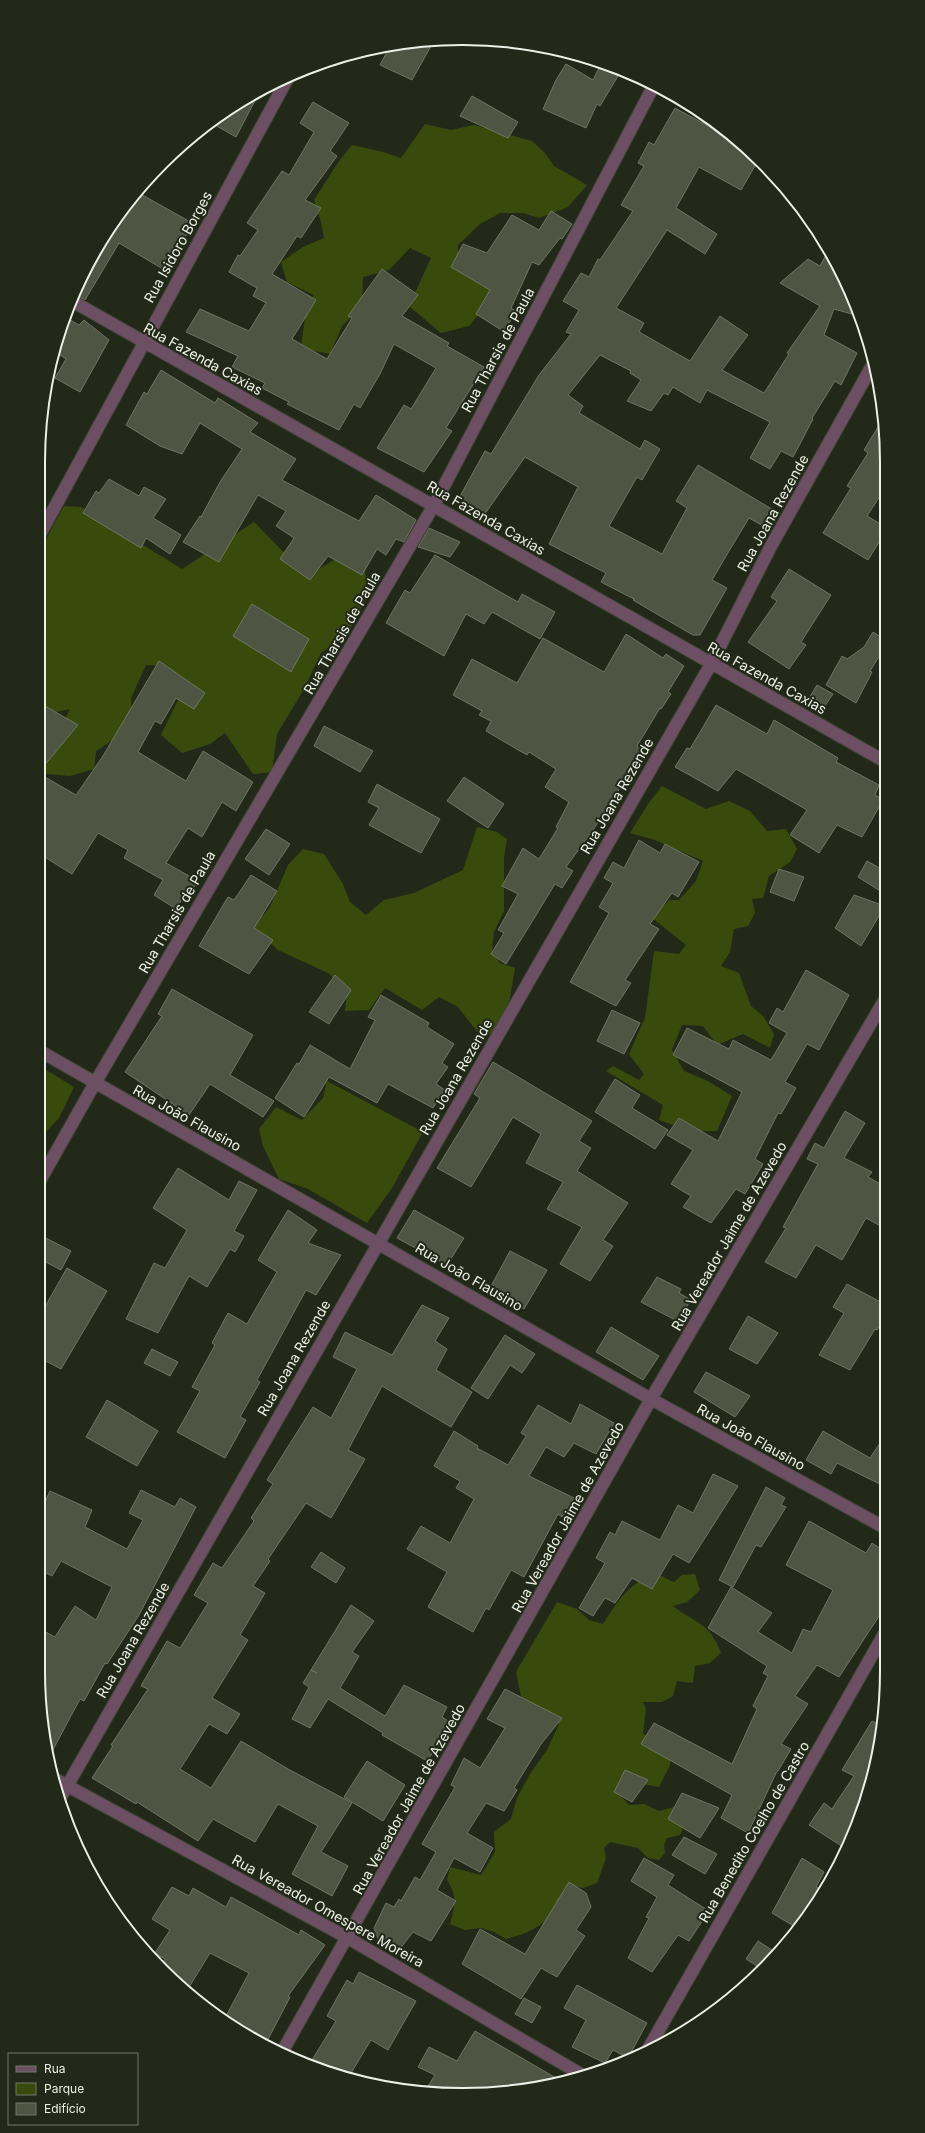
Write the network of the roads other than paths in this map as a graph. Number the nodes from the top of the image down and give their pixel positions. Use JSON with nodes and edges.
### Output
{"nodes":[{"id":1,"x":284,"y":85,"type":"edge"},
{"id":2,"x":651,"y":90,"type":"edge"},
{"id":3,"x":77,"y":304,"type":"edge"},
{"id":4,"x":143,"y":342,"type":"junction"},
{"id":5,"x":870,"y":370,"type":"edge"},
{"id":6,"x":434,"y":505,"type":"junction"},
{"id":7,"x":45,"y":525,"type":"edge"},
{"id":8,"x":711,"y":664,"type":"junction"},
{"id":9,"x":880,"y":759,"type":"edge"},
{"id":10,"x":880,"y":1008,"type":"edge"},
{"id":11,"x":45,"y":1054,"type":"edge"},
{"id":12,"x":94,"y":1083,"type":"junction"},
{"id":13,"x":45,"y":1171,"type":"edge"},
{"id":14,"x":378,"y":1242,"type":"junction"},
{"id":15,"x":652,"y":1399,"type":"junction"},
{"id":16,"x":880,"y":1525,"type":"edge"},
{"id":17,"x":880,"y":1641,"type":"edge"},
{"id":18,"x":60,"y":1782,"type":"edge"},
{"id":19,"x":67,"y":1786,"type":"junction"},
{"id":20,"x":63,"y":1793,"type":"edge"},
{"id":21,"x":348,"y":1938,"type":"junction"},
{"id":22,"x":652,"y":2042,"type":"edge"},
{"id":23,"x":284,"y":2048,"type":"edge"},
{"id":24,"x":577,"y":2072,"type":"edge"}],
"edges":[{"from":1,"to":4,"type":"street","name":"Rua Isidoro Borges"},
{"from":2,"to":6,"type":"street","name":"Rua Tharsis de Paula"},
{"from":3,"to":4,"type":"street","name":"Rua Fazenda Caxias"},
{"from":4,"to":6,"type":"street","name":"Rua Fazenda Caxias"},
{"from":4,"to":7,"type":"street","name":"Rua Isidoro Borges"},
{"from":5,"to":8,"type":"street","name":"Rua Joana Rezende"},
{"from":6,"to":8,"type":"street","name":"Rua Fazenda Caxias"},
{"from":6,"to":12,"type":"street","name":"Rua Tharsis de Paula"},
{"from":8,"to":9,"type":"street","name":"Rua Fazenda Caxias"},
{"from":8,"to":14,"type":"street","name":"Rua Joana Rezende"},
{"from":10,"to":15,"type":"street","name":"Rua Vereador Jaime de Azevedo"},
{"from":11,"to":12,"type":"street","name":"Rua João Flausino"},
{"from":12,"to":13,"type":"street","name":"Rua Tharsis de Paula"},
{"from":12,"to":14,"type":"street","name":"Rua João Flausino"},
{"from":14,"to":15,"type":"street","name":"Rua João Flausino"},
{"from":14,"to":19,"type":"street","name":"Rua Joana Rezende"},
{"from":15,"to":16,"type":"street","name":"Rua João Flausino"},
{"from":15,"to":21,"type":"street","name":"Rua Vereador Jaime de Azevedo"},
{"from":17,"to":22,"type":"street","name":"Rua Benedito Coelho de Castro"},
{"from":18,"to":19,"type":"street","name":"Rua Vereador Omespere Moreira"},
{"from":19,"to":20,"type":"street","name":"Rua Joana Rezende"},
{"from":19,"to":21,"type":"street","name":"Rua Vereador Omespere Moreira"},
{"from":21,"to":23,"type":"street","name":"Rua Vereador Jaime de Azevedo"},
{"from":21,"to":24,"type":"street","name":"Rua Vereador Omespere Moreira"}]}
